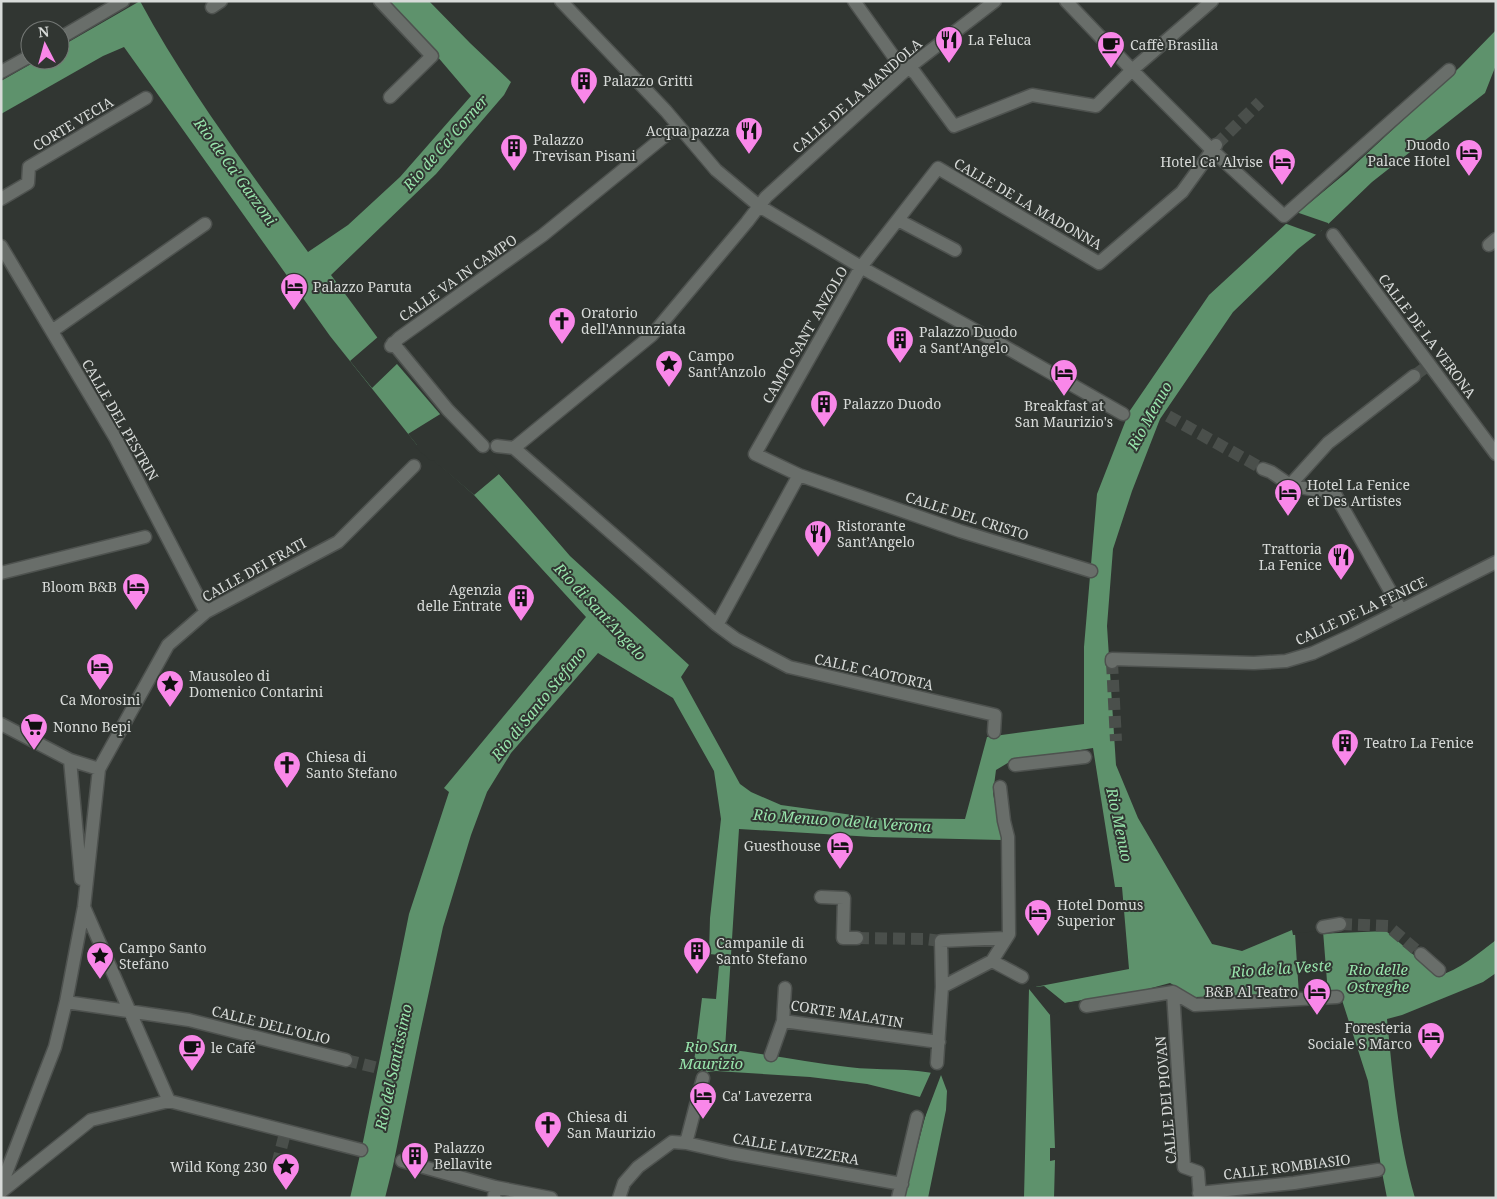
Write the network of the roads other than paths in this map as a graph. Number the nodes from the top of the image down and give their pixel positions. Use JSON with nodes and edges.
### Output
{"nodes":[{"id":1,"x":123,"y":1,"type":"edge"},
{"id":2,"x":380,"y":1,"type":"edge"},
{"id":3,"x":561,"y":1,"type":"edge"},
{"id":4,"x":854,"y":1,"type":"edge"},
{"id":5,"x":995,"y":1,"type":"edge"},
{"id":6,"x":1066,"y":1,"type":"edge"},
{"id":7,"x":1212,"y":1,"type":"edge"},
{"id":8,"x":978,"y":7,"type":"edge"},
{"id":9,"x":70,"y":32,"type":"edge"},
{"id":10,"x":20,"y":62,"type":"edge"},
{"id":11,"x":908,"y":68,"type":"junction"},
{"id":12,"x":1132,"y":70,"type":"junction"},
{"id":13,"x":1448,"y":70,"type":"dead end"},
{"id":14,"x":1,"y":72,"type":"edge"},
{"id":15,"x":390,"y":97,"type":"dead end"},
{"id":16,"x":146,"y":98,"type":"dead end"},
{"id":17,"x":677,"y":126,"type":"junction"},
{"id":18,"x":1215,"y":148,"type":"junction"},
{"id":19,"x":1,"y":199,"type":"edge"},
{"id":20,"x":763,"y":201,"type":"junction"},
{"id":21,"x":898,"y":220,"type":"junction"},
{"id":22,"x":205,"y":224,"type":"dead end"},
{"id":23,"x":1334,"y":236,"type":"dead end"},
{"id":24,"x":1,"y":246,"type":"edge"},
{"id":25,"x":955,"y":250,"type":"dead end"},
{"id":26,"x":861,"y":267,"type":"junction"},
{"id":27,"x":52,"y":331,"type":"junction"},
{"id":28,"x":1414,"y":376,"type":"tunnel mouth"},
{"id":29,"x":1123,"y":414,"type":"dead end"},
{"id":30,"x":483,"y":446,"type":"dead end"},
{"id":31,"x":496,"y":446,"type":"dead end"},
{"id":32,"x":514,"y":448,"type":"junction"},
{"id":33,"x":1496,"y":454,"type":"edge"},
{"id":34,"x":414,"y":466,"type":"dead end"},
{"id":35,"x":1262,"y":469,"type":"tunnel mouth"},
{"id":36,"x":799,"y":475,"type":"junction"},
{"id":37,"x":1290,"y":485,"type":"junction"},
{"id":38,"x":835,"y":487,"type":"joint"},
{"id":39,"x":155,"y":533,"type":"junction"},
{"id":40,"x":1496,"y":562,"type":"edge"},
{"id":41,"x":1091,"y":571,"type":"dead end"},
{"id":42,"x":1,"y":572,"type":"edge"},
{"id":43,"x":1401,"y":610,"type":"junction"},
{"id":44,"x":206,"y":612,"type":"junction"},
{"id":45,"x":717,"y":625,"type":"junction"},
{"id":46,"x":1112,"y":660,"type":"dead end"},
{"id":47,"x":1,"y":724,"type":"edge"},
{"id":48,"x":994,"y":732,"type":"dead end"},
{"id":49,"x":1085,"y":757,"type":"dead end"},
{"id":50,"x":70,"y":760,"type":"junction"},
{"id":51,"x":1015,"y":765,"type":"dead end"},
{"id":52,"x":99,"y":769,"type":"junction"},
{"id":53,"x":1000,"y":787,"type":"dead end"},
{"id":54,"x":822,"y":897,"type":"dead end"},
{"id":55,"x":84,"y":907,"type":"junction"},
{"id":56,"x":1340,"y":924,"type":"tunnel mouth"},
{"id":57,"x":1323,"y":927,"type":"dead end"},
{"id":58,"x":857,"y":938,"type":"tunnel mouth"},
{"id":59,"x":1006,"y":938,"type":"junction"},
{"id":60,"x":1421,"y":954,"type":"tunnel mouth"},
{"id":61,"x":992,"y":961,"type":"junction"},
{"id":62,"x":1439,"y":970,"type":"dead end"},
{"id":63,"x":1022,"y":977,"type":"dead end"},
{"id":64,"x":785,"y":988,"type":"dead end"},
{"id":65,"x":942,"y":988,"type":"junction"},
{"id":66,"x":1173,"y":992,"type":"junction"},
{"id":67,"x":1336,"y":997,"type":"dead end"},
{"id":68,"x":66,"y":1002,"type":"junction"},
{"id":69,"x":1086,"y":1006,"type":"dead end"},
{"id":70,"x":130,"y":1011,"type":"junction"},
{"id":71,"x":783,"y":1022,"type":"junction"},
{"id":72,"x":938,"y":1042,"type":"junction"},
{"id":73,"x":771,"y":1055,"type":"dead end"},
{"id":74,"x":346,"y":1060,"type":"tunnel mouth"},
{"id":75,"x":937,"y":1064,"type":"dead end"},
{"id":76,"x":704,"y":1078,"type":"dead end"},
{"id":77,"x":169,"y":1101,"type":"junction"},
{"id":78,"x":917,"y":1117,"type":"dead end"},
{"id":79,"x":685,"y":1143,"type":"junction"},
{"id":80,"x":362,"y":1150,"type":"dead end"},
{"id":81,"x":402,"y":1161,"type":"dead end"},
{"id":82,"x":1378,"y":1170,"type":"dead end"},
{"id":83,"x":902,"y":1184,"type":"junction"},
{"id":84,"x":1,"y":1186,"type":"edge"},
{"id":85,"x":492,"y":1190,"type":"edge"},
{"id":86,"x":1,"y":1192,"type":"edge"},
{"id":87,"x":1200,"y":1195,"type":"edge"},
{"id":88,"x":507,"y":1198,"type":"edge"},
{"id":89,"x":551,"y":1198,"type":"edge"},
{"id":90,"x":619,"y":1198,"type":"edge"},
{"id":91,"x":898,"y":1198,"type":"edge"}],
"edges":[{"from":1,"to":9,"type":"street"},
{"from":2,"to":15,"type":"street"},
{"from":3,"to":17,"type":"street","name":"CAMPO SANT' ANZOLO"},
{"from":4,"to":11,"type":"street"},
{"from":5,"to":8,"type":"street","name":"CALLE DE LA MANDOLA"},
{"from":6,"to":12,"type":"street"},
{"from":7,"to":12,"type":"street"},
{"from":8,"to":11,"type":"street","name":"CALLE DE LA MANDOLA"},
{"from":10,"to":14,"type":"street"},
{"from":11,"to":12,"type":"street"},
{"from":11,"to":20,"type":"street","name":"CALLE DE LA MANDOLA"},
{"from":12,"to":18,"type":"street"},
{"from":13,"to":18,"type":"street"},
{"from":16,"to":19,"type":"street","name":"CORTE VECIA"},
{"from":17,"to":20,"type":"street","name":"CAMPO SANT' ANZOLO"},
{"from":17,"to":30,"type":"street","name":"CALLE VA IN CAMPO"},
{"from":18,"to":21,"type":"street","name":"CALLE DE LA MADONNA"},
{"from":20,"to":26,"type":"street","name":"CAMPO SANT' ANZOLO"},
{"from":20,"to":32,"type":"street"},
{"from":21,"to":25,"type":"street"},
{"from":21,"to":26,"type":"street","name":"CALLE DE LA MADONNA"},
{"from":22,"to":27,"type":"street"},
{"from":23,"to":33,"type":"street","name":"CALLE DE LA VERONA"},
{"from":24,"to":27,"type":"street","name":"CALLE DEL PESTRIN"},
{"from":26,"to":29,"type":"street"},
{"from":26,"to":36,"type":"street","name":"CAMPO SANT' ANZOLO"},
{"from":27,"to":39,"type":"street","name":"CALLE DEL PESTRIN"},
{"from":28,"to":37,"type":"street"},
{"from":31,"to":32,"type":"street"},
{"from":32,"to":45,"type":"street"},
{"from":34,"to":44,"type":"street","name":"CALLE DEI FRATI"},
{"from":35,"to":37,"type":"street"},
{"from":36,"to":38,"type":"street","name":"CAMPO SANT' ANZOLO"},
{"from":36,"to":45,"type":"street"},
{"from":37,"to":43,"type":"street"},
{"from":38,"to":41,"type":"street","name":"CALLE DEL CRISTO"},
{"from":39,"to":42,"type":"street"},
{"from":39,"to":44,"type":"street","name":"CALLE DEL PESTRIN"},
{"from":40,"to":43,"type":"street","name":"CALLE DE LA FENICE"},
{"from":43,"to":46,"type":"street","name":"CALLE DE LA FENICE"},
{"from":44,"to":52,"type":"street","name":"CALLE DEI FRATI"},
{"from":45,"to":48,"type":"street","name":"CALLE CAOTORTA"},
{"from":47,"to":50,"type":"street"},
{"from":49,"to":51,"type":"street"},
{"from":50,"to":52,"type":"street"},
{"from":50,"to":55,"type":"street"},
{"from":52,"to":55,"type":"street"},
{"from":53,"to":59,"type":"street"},
{"from":54,"to":58,"type":"street"},
{"from":55,"to":68,"type":"street"},
{"from":55,"to":70,"type":"street"},
{"from":56,"to":57,"type":"street"},
{"from":59,"to":61,"type":"street"},
{"from":59,"to":65,"type":"street"},
{"from":60,"to":62,"type":"street"},
{"from":61,"to":63,"type":"street"},
{"from":61,"to":65,"type":"street"},
{"from":64,"to":71,"type":"street","name":"CORTE MALATIN"},
{"from":65,"to":72,"type":"street"},
{"from":66,"to":67,"type":"street"},
{"from":66,"to":69,"type":"street"},
{"from":66,"to":87,"type":"street","name":"CALLE DEI PIOVAN"},
{"from":68,"to":70,"type":"street"},
{"from":68,"to":84,"type":"street"},
{"from":70,"to":74,"type":"street","name":"CALLE DELL'OLIO"},
{"from":70,"to":77,"type":"street"},
{"from":71,"to":72,"type":"street","name":"CORTE MALATIN"},
{"from":71,"to":73,"type":"street"},
{"from":72,"to":75,"type":"street"},
{"from":76,"to":79,"type":"street"},
{"from":77,"to":80,"type":"street"},
{"from":77,"to":86,"type":"street"},
{"from":78,"to":83,"type":"street"},
{"from":79,"to":83,"type":"street","name":"CALLE LAVEZZERA"},
{"from":79,"to":90,"type":"street"},
{"from":81,"to":85,"type":"street"},
{"from":82,"to":87,"type":"street","name":"CALLE ROMBIASIO"},
{"from":83,"to":91,"type":"street"},
{"from":85,"to":88,"type":"street"},
{"from":85,"to":89,"type":"street"}]}
